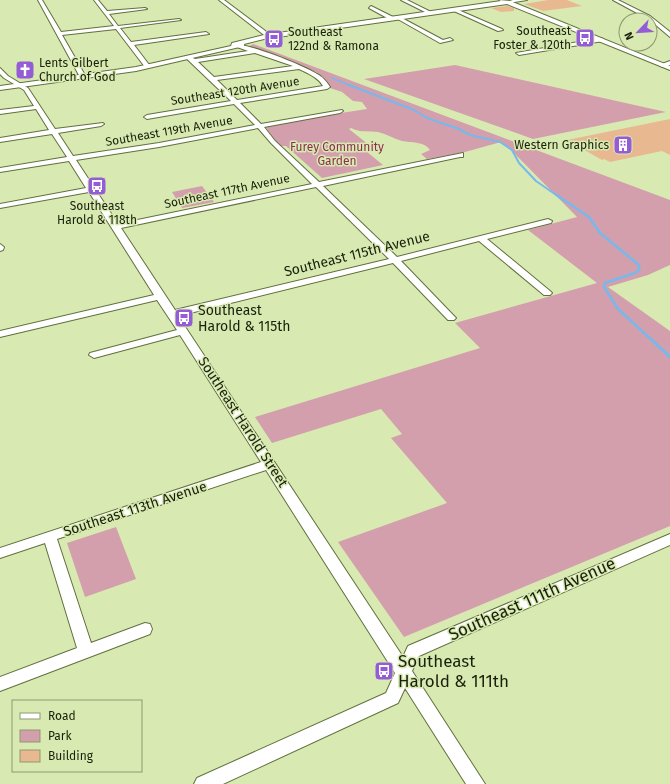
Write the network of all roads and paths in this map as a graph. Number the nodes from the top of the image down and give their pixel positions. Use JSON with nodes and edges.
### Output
{"nodes":[{"id":1,"x":40,"y":0,"type":"edge"},
{"id":2,"x":96,"y":0,"type":"edge"},
{"id":3,"x":221,"y":0,"type":"edge"},
{"id":4,"x":403,"y":0,"type":"edge"},
{"id":5,"x":525,"y":0,"type":"edge"},
{"id":6,"x":614,"y":0,"type":"edge"},
{"id":7,"x":505,"y":1,"type":"edge"},
{"id":8,"x":370,"y":8,"type":"dead end"},
{"id":9,"x":145,"y":9,"type":"dead end"},
{"id":10,"x":456,"y":10,"type":"junction"},
{"id":11,"x":106,"y":13,"type":"junction"},
{"id":12,"x":431,"y":13,"type":"junction"},
{"id":13,"x":391,"y":18,"type":"junction"},
{"id":14,"x":398,"y":18,"type":"junction"},
{"id":15,"x":179,"y":20,"type":"dead end"},
{"id":16,"x":117,"y":27,"type":"junction"},
{"id":17,"x":500,"y":30,"type":"dead end"},
{"id":18,"x":58,"y":34,"type":"junction"},
{"id":19,"x":206,"y":34,"type":"dead end"},
{"id":20,"x":670,"y":35,"type":"edge"},
{"id":21,"x":270,"y":37,"type":"junction"},
{"id":22,"x":450,"y":40,"type":"dead end"},
{"id":23,"x":601,"y":40,"type":"junction"},
{"id":24,"x":130,"y":44,"type":"junction"},
{"id":25,"x":237,"y":46,"type":"junction"},
{"id":26,"x":256,"y":51,"type":"junction"},
{"id":27,"x":519,"y":53,"type":"dead end"},
{"id":28,"x":191,"y":59,"type":"junction"},
{"id":29,"x":670,"y":63,"type":"edge"},
{"id":30,"x":662,"y":65,"type":"junction"},
{"id":31,"x":148,"y":66,"type":"junction"},
{"id":32,"x":299,"y":67,"type":"junction"},
{"id":33,"x":670,"y":68,"type":"edge"},
{"id":34,"x":0,"y":70,"type":"edge"},
{"id":35,"x":83,"y":77,"type":"junction"},
{"id":36,"x":213,"y":79,"type":"junction"},
{"id":37,"x":21,"y":86,"type":"junction"},
{"id":38,"x":0,"y":88,"type":"edge"},
{"id":39,"x":236,"y":102,"type":"junction"},
{"id":40,"x":38,"y":107,"type":"junction"},
{"id":41,"x":340,"y":111,"type":"dead end"},
{"id":42,"x":0,"y":112,"type":"edge"},
{"id":43,"x":147,"y":117,"type":"dead end"},
{"id":44,"x":101,"y":124,"type":"dead end"},
{"id":45,"x":259,"y":125,"type":"junction"},
{"id":46,"x":54,"y":131,"type":"junction"},
{"id":47,"x":0,"y":140,"type":"edge"},
{"id":48,"x":460,"y":155,"type":"dead end"},
{"id":49,"x":72,"y":159,"type":"junction"},
{"id":50,"x":0,"y":170,"type":"edge"},
{"id":51,"x":318,"y":184,"type":"junction"},
{"id":52,"x":92,"y":189,"type":"junction"},
{"id":53,"x":0,"y":206,"type":"edge"},
{"id":54,"x":548,"y":221,"type":"dead end"},
{"id":55,"x":116,"y":227,"type":"junction"},
{"id":56,"x":480,"y":237,"type":"junction"},
{"id":57,"x":394,"y":259,"type":"junction"},
{"id":58,"x":547,"y":293,"type":"dead end"},
{"id":59,"x":161,"y":296,"type":"junction"},
{"id":60,"x":172,"y":314,"type":"junction"},
{"id":61,"x":451,"y":318,"type":"dead end"},
{"id":62,"x":184,"y":331,"type":"junction"},
{"id":63,"x":0,"y":334,"type":"edge"},
{"id":64,"x":94,"y":355,"type":"dead end"},
{"id":65,"x":270,"y":464,"type":"junction"},
{"id":66,"x":50,"y":537,"type":"junction"},
{"id":67,"x":670,"y":539,"type":"edge"},
{"id":68,"x":0,"y":553,"type":"edge"},
{"id":69,"x":145,"y":629,"type":"dead end"},
{"id":70,"x":86,"y":651,"type":"junction"},
{"id":71,"x":403,"y":673,"type":"junction"},
{"id":72,"x":0,"y":684,"type":"edge"},
{"id":73,"x":202,"y":784,"type":"edge"},
{"id":74,"x":476,"y":784,"type":"edge"}],
"edges":[{"from":1,"to":18,"type":"street"},
{"from":2,"to":11,"type":"street"},
{"from":3,"to":21,"type":"street"},
{"from":4,"to":12,"type":"street"},
{"from":5,"to":7,"type":"street"},
{"from":6,"to":20,"type":"street"},
{"from":7,"to":10,"type":"main road"},
{"from":7,"to":23,"type":"main road"},
{"from":8,"to":13,"type":"street"},
{"from":9,"to":11,"type":"street"},
{"from":10,"to":12,"type":"main road"},
{"from":10,"to":17,"type":"street"},
{"from":11,"to":16,"type":"street"},
{"from":12,"to":14,"type":"main road"},
{"from":13,"to":14,"type":"main road"},
{"from":13,"to":21,"type":"main road"},
{"from":14,"to":22,"type":"street"},
{"from":15,"to":16,"type":"street"},
{"from":16,"to":18,"type":"street"},
{"from":16,"to":24,"type":"street"},
{"from":18,"to":35,"type":"street"},
{"from":19,"to":24,"type":"street"},
{"from":21,"to":25,"type":"main road"},
{"from":23,"to":27,"type":"street"},
{"from":23,"to":30,"type":"main road"},
{"from":24,"to":31,"type":"street"},
{"from":25,"to":26,"type":"street"},
{"from":25,"to":28,"type":"main road"},
{"from":26,"to":28,"type":"street"},
{"from":26,"to":32,"type":"street"},
{"from":28,"to":31,"type":"main road"},
{"from":28,"to":36,"type":"street"},
{"from":29,"to":30,"type":"street"},
{"from":30,"to":33,"type":"main road"},
{"from":31,"to":35,"type":"main road"},
{"from":32,"to":36,"type":"street"},
{"from":32,"to":39,"type":"street","name":"Southeast 120th Avenue"},
{"from":34,"to":37,"type":"street","name":"Southeast Harold Street"},
{"from":35,"to":37,"type":"main road"},
{"from":36,"to":39,"type":"street"},
{"from":37,"to":38,"type":"main road"},
{"from":37,"to":40,"type":"street","name":"Southeast Harold Street"},
{"from":39,"to":43,"type":"street","name":"Southeast 120th Avenue"},
{"from":39,"to":45,"type":"street"},
{"from":40,"to":42,"type":"street"},
{"from":40,"to":46,"type":"street","name":"Southeast Harold Street"},
{"from":41,"to":45,"type":"street","name":"Southeast 119th Avenue"},
{"from":44,"to":46,"type":"street"},
{"from":45,"to":49,"type":"street","name":"Southeast 119th Avenue"},
{"from":45,"to":51,"type":"street"},
{"from":46,"to":47,"type":"street"},
{"from":46,"to":49,"type":"street","name":"Southeast Harold Street"},
{"from":48,"to":51,"type":"street","name":"Southeast 117th Avenue"},
{"from":49,"to":50,"type":"street","name":"Southeast 119th Avenue"},
{"from":49,"to":52,"type":"street","name":"Southeast Harold Street"},
{"from":51,"to":55,"type":"street","name":"Southeast 117th Avenue"},
{"from":51,"to":57,"type":"street"},
{"from":52,"to":53,"type":"street"},
{"from":52,"to":55,"type":"street","name":"Southeast Harold Street"},
{"from":54,"to":56,"type":"street","name":"Southeast 115th Avenue"},
{"from":55,"to":59,"type":"street","name":"Southeast Harold Street"},
{"from":56,"to":57,"type":"street","name":"Southeast 115th Avenue"},
{"from":56,"to":58,"type":"street"},
{"from":57,"to":60,"type":"street","name":"Southeast 115th Avenue"},
{"from":57,"to":61,"type":"street"},
{"from":59,"to":60,"type":"street","name":"Southeast Harold Street"},
{"from":59,"to":63,"type":"street"},
{"from":60,"to":62,"type":"street","name":"Southeast Harold Street"},
{"from":62,"to":64,"type":"street"},
{"from":62,"to":65,"type":"street","name":"Southeast Harold Street"},
{"from":65,"to":66,"type":"street","name":"Southeast 113th Avenue"},
{"from":65,"to":71,"type":"street","name":"Southeast Harold Street"},
{"from":66,"to":68,"type":"street","name":"Southeast 113th Avenue"},
{"from":66,"to":70,"type":"street"},
{"from":67,"to":71,"type":"street","name":"Southeast 111th Avenue"},
{"from":69,"to":70,"type":"street"},
{"from":70,"to":72,"type":"street"},
{"from":71,"to":73,"type":"street","name":"Southeast 111th Avenue"},
{"from":71,"to":74,"type":"street","name":"Southeast Harold Street"}]}
